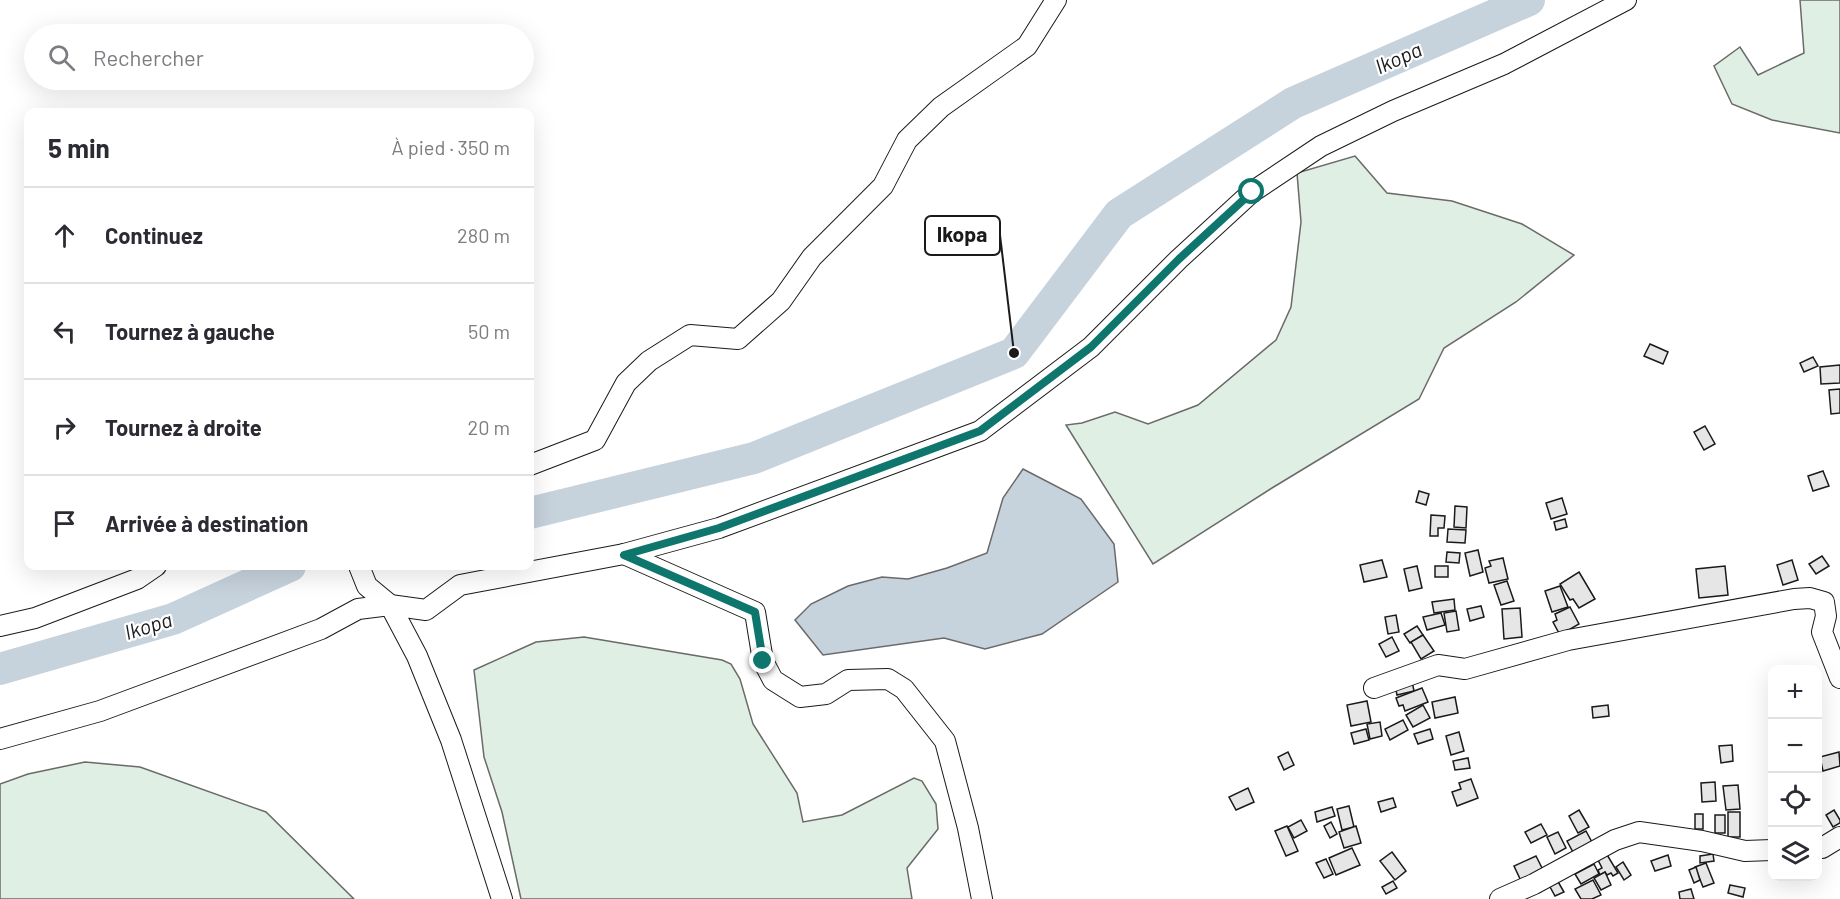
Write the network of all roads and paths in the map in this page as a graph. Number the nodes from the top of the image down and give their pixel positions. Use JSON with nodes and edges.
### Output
{"nodes":[{"id":1,"x":1056,"y":0,"type":"edge"},
{"id":2,"x":1626,"y":0,"type":"edge"},
{"id":3,"x":534,"y":463,"type":"edge"},
{"id":4,"x":624,"y":555,"type":"junction"},
{"id":5,"x":150,"y":570,"type":"edge"},
{"id":6,"x":360,"y":570,"type":"edge"},
{"id":7,"x":390,"y":605,"type":"junction"},
{"id":8,"x":0,"y":626,"type":"edge"},
{"id":9,"x":1840,"y":678,"type":"edge"},
{"id":10,"x":1374,"y":688,"type":"dead end"},
{"id":11,"x":0,"y":739,"type":"edge"},
{"id":12,"x":1840,"y":837,"type":"edge"},
{"id":13,"x":1822,"y":848,"type":"edge"},
{"id":14,"x":1768,"y":850,"type":"edge"},
{"id":15,"x":502,"y":899,"type":"edge"},
{"id":16,"x":982,"y":899,"type":"edge"},
{"id":17,"x":1500,"y":899,"type":"edge"}],
"edges":[{"from":1,"to":3,"type":"street"},
{"from":2,"to":4,"type":"street"},
{"from":4,"to":7,"type":"street"},
{"from":4,"to":16,"type":"street"},
{"from":5,"to":8,"type":"street"},
{"from":6,"to":7,"type":"street"},
{"from":7,"to":11,"type":"street"},
{"from":7,"to":15,"type":"street"},
{"from":9,"to":10,"type":"street"},
{"from":12,"to":13,"type":"street"},
{"from":14,"to":17,"type":"street"}]}
